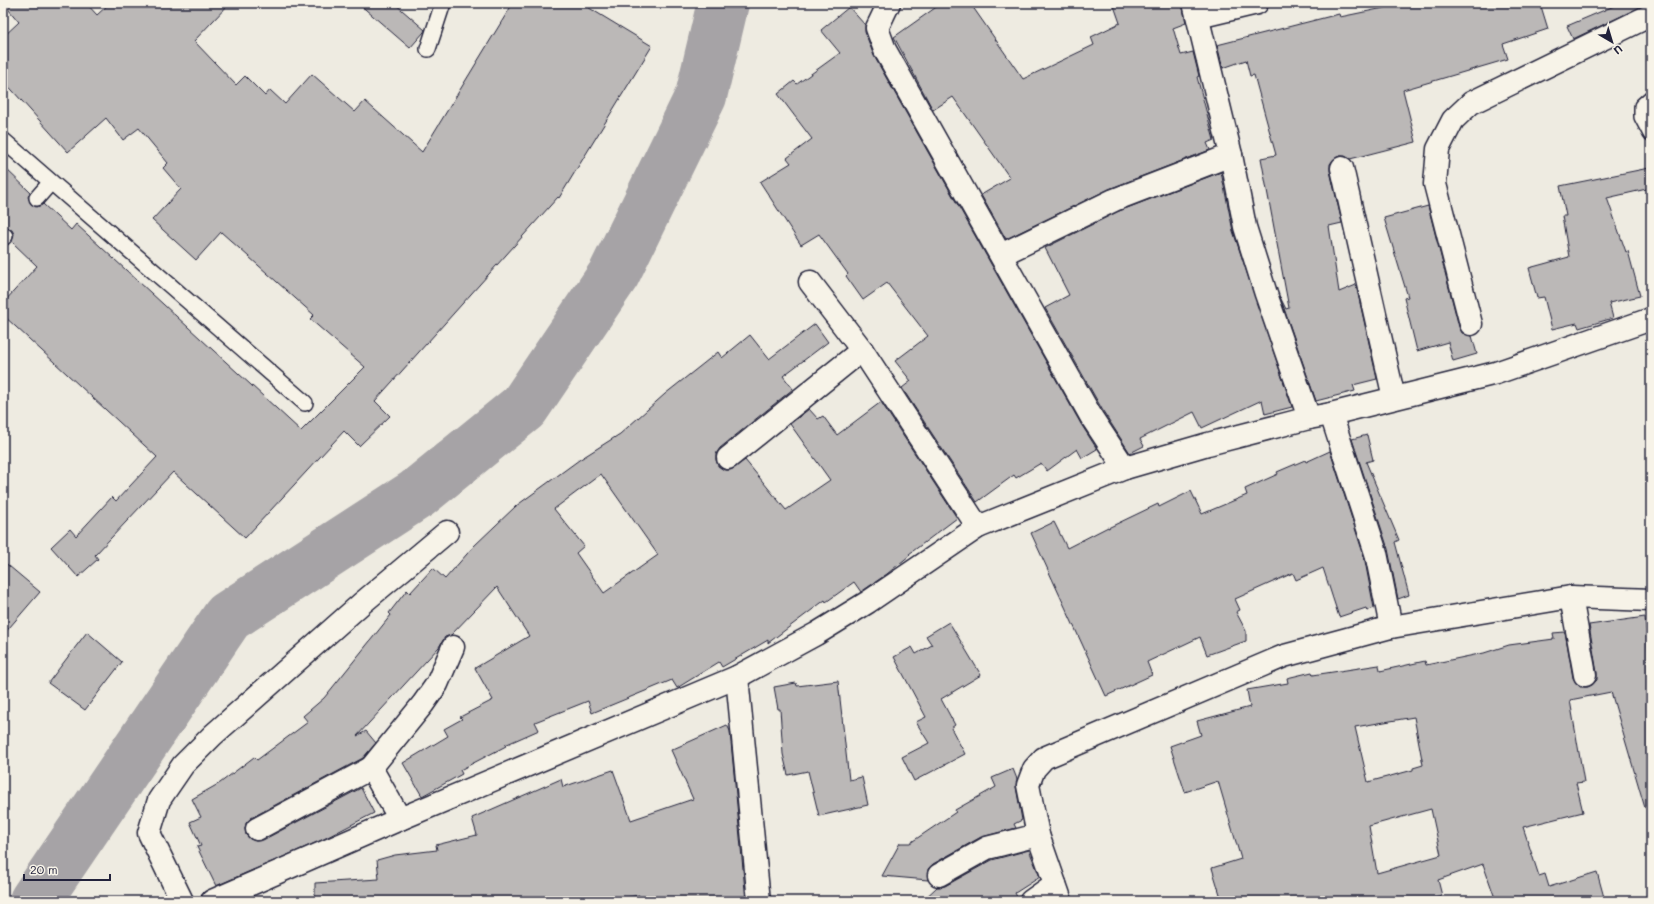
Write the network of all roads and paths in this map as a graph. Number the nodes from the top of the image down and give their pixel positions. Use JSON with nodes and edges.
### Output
{"nodes":[{"id":1,"x":442,"y":3,"type":"edge"},
{"id":2,"x":889,"y":3,"type":"edge"},
{"id":3,"x":1257,"y":3,"type":"edge"},
{"id":4,"x":1196,"y":10,"type":"edge"},
{"id":5,"x":1651,"y":15,"type":"edge"},
{"id":6,"x":428,"y":49,"type":"dead end"},
{"id":7,"x":1651,"y":98,"type":"edge"},
{"id":8,"x":1651,"y":134,"type":"edge"},
{"id":9,"x":3,"y":140,"type":"edge"},
{"id":10,"x":1231,"y":155,"type":"junction"},
{"id":11,"x":1342,"y":168,"type":"dead end"},
{"id":12,"x":51,"y":182,"type":"junction"},
{"id":13,"x":37,"y":198,"type":"dead end"},
{"id":14,"x":1001,"y":255,"type":"junction"},
{"id":15,"x":810,"y":282,"type":"dead end"},
{"id":16,"x":1651,"y":319,"type":"edge"},
{"id":17,"x":1472,"y":324,"type":"dead end"},
{"id":18,"x":862,"y":350,"type":"junction"},
{"id":19,"x":1394,"y":398,"type":"junction"},
{"id":20,"x":305,"y":403,"type":"dead end"},
{"id":21,"x":1331,"y":414,"type":"junction"},
{"id":22,"x":1309,"y":418,"type":"junction"},
{"id":23,"x":728,"y":458,"type":"dead end"},
{"id":24,"x":1125,"y":468,"type":"junction"},
{"id":25,"x":978,"y":528,"type":"junction"},
{"id":26,"x":447,"y":532,"type":"dead end"},
{"id":27,"x":1571,"y":597,"type":"junction"},
{"id":28,"x":1651,"y":600,"type":"edge"},
{"id":29,"x":1390,"y":624,"type":"junction"},
{"id":30,"x":453,"y":647,"type":"dead end"},
{"id":31,"x":1586,"y":675,"type":"dead end"},
{"id":32,"x":737,"y":677,"type":"junction"},
{"id":33,"x":371,"y":768,"type":"junction"},
{"id":34,"x":400,"y":819,"type":"junction"},
{"id":35,"x":257,"y":829,"type":"dead end"},
{"id":36,"x":1038,"y":836,"type":"junction"},
{"id":37,"x":939,"y":875,"type":"dead end"},
{"id":38,"x":1058,"y":892,"type":"edge"},
{"id":39,"x":182,"y":901,"type":"edge"},
{"id":40,"x":212,"y":901,"type":"edge"},
{"id":41,"x":759,"y":901,"type":"edge"},
{"id":42,"x":1031,"y":901,"type":"edge"}],
"edges":[{"from":1,"to":6,"type":"lane"},
{"from":2,"to":14,"type":"street"},
{"from":3,"to":4,"type":"street"},
{"from":4,"to":10,"type":"street"},
{"from":5,"to":17,"type":"street"},
{"from":7,"to":8,"type":"lane"},
{"from":9,"to":12,"type":"lane"},
{"from":10,"to":14,"type":"street"},
{"from":10,"to":22,"type":"street"},
{"from":11,"to":19,"type":"street"},
{"from":12,"to":13,"type":"lane"},
{"from":12,"to":20,"type":"lane"},
{"from":14,"to":24,"type":"street"},
{"from":15,"to":18,"type":"street"},
{"from":16,"to":19,"type":"street"},
{"from":18,"to":23,"type":"street"},
{"from":18,"to":25,"type":"street"},
{"from":19,"to":21,"type":"street"},
{"from":21,"to":22,"type":"street"},
{"from":21,"to":29,"type":"street"},
{"from":22,"to":24,"type":"street"},
{"from":24,"to":25,"type":"street"},
{"from":25,"to":32,"type":"street"},
{"from":26,"to":39,"type":"street"},
{"from":27,"to":28,"type":"street"},
{"from":27,"to":29,"type":"street"},
{"from":27,"to":31,"type":"street"},
{"from":29,"to":36,"type":"street"},
{"from":30,"to":33,"type":"street"},
{"from":32,"to":34,"type":"street"},
{"from":32,"to":41,"type":"street"},
{"from":33,"to":34,"type":"street"},
{"from":33,"to":35,"type":"street"},
{"from":34,"to":40,"type":"street"},
{"from":36,"to":37,"type":"street"},
{"from":36,"to":38,"type":"street"},
{"from":38,"to":42,"type":"street"}]}
